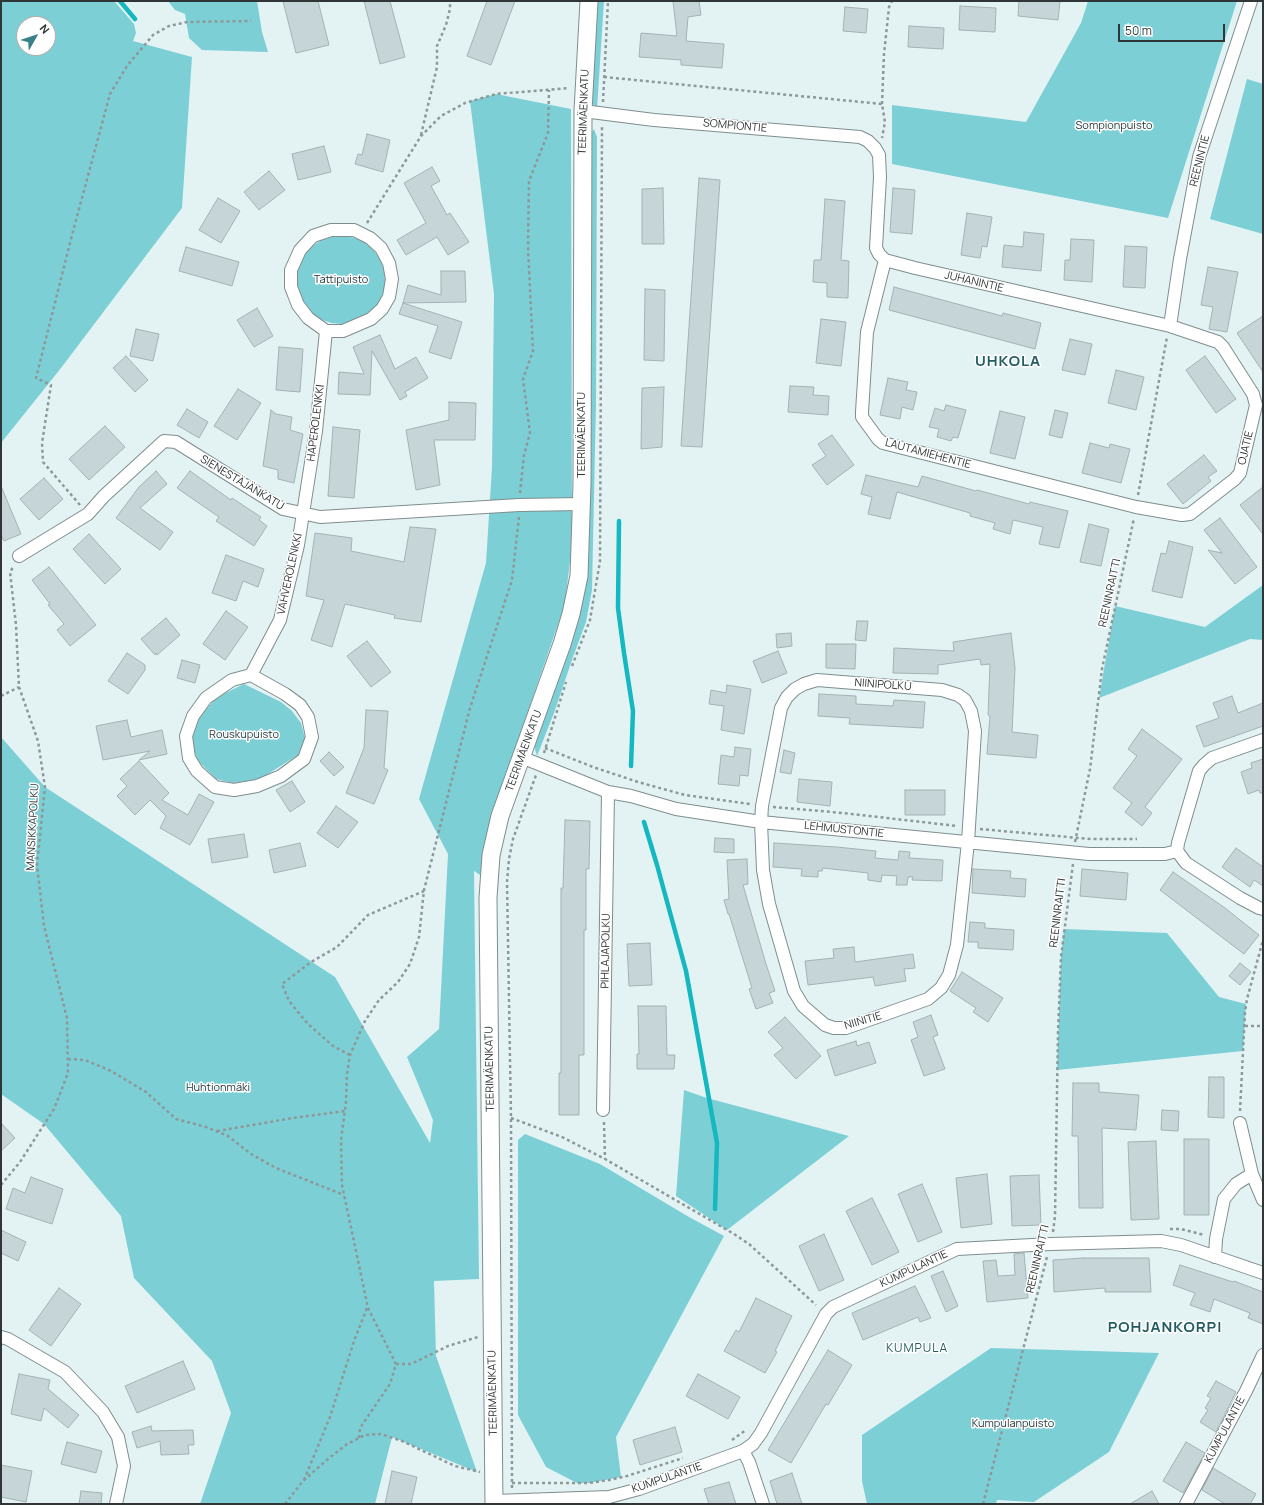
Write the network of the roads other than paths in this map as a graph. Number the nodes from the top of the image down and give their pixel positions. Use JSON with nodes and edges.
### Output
{"nodes":[{"id":1,"x":589,"y":1,"type":"edge"},
{"id":2,"x":1251,"y":1,"type":"edge"},
{"id":3,"x":583,"y":111,"type":"junction"},
{"id":4,"x":885,"y":260,"type":"junction"},
{"id":5,"x":1174,"y":328,"type":"junction"},
{"id":6,"x":326,"y":331,"type":"junction"},
{"id":7,"x":581,"y":504,"type":"junction"},
{"id":8,"x":1136,"y":507,"type":"joint"},
{"id":9,"x":302,"y":514,"type":"junction"},
{"id":10,"x":18,"y":556,"type":"road end"},
{"id":11,"x":251,"y":675,"type":"junction"},
{"id":12,"x":1263,"y":740,"type":"edge"},
{"id":13,"x":521,"y":757,"type":"junction"},
{"id":14,"x":608,"y":792,"type":"junction"},
{"id":15,"x":761,"y":822,"type":"junction"},
{"id":16,"x":968,"y":842,"type":"junction"},
{"id":17,"x":1176,"y":851,"type":"junction"},
{"id":18,"x":1263,"y":908,"type":"edge"},
{"id":19,"x":603,"y":1110,"type":"road end"},
{"id":20,"x":1240,"y":1123,"type":"road end"},
{"id":21,"x":1252,"y":1174,"type":"junction"},
{"id":22,"x":1263,"y":1200,"type":"edge"},
{"id":23,"x":1215,"y":1257,"type":"junction"},
{"id":24,"x":1263,"y":1273,"type":"edge"},
{"id":25,"x":1,"y":1337,"type":"edge"},
{"id":26,"x":1263,"y":1355,"type":"edge"},
{"id":27,"x":743,"y":1451,"type":"junction"},
{"id":28,"x":494,"y":1502,"type":"edge"},
{"id":29,"x":116,"y":1504,"type":"edge"},
{"id":30,"x":763,"y":1504,"type":"edge"},
{"id":31,"x":1186,"y":1504,"type":"edge"}],
"edges":[{"from":1,"to":3,"type":"street","name":"TEERIMÄENKATU"},
{"from":2,"to":5,"type":"street","name":"REENINTIE"},
{"from":3,"to":4,"type":"street","name":"SOMPIONTIE"},
{"from":3,"to":7,"type":"street","name":"TEERIMÄENKATU"},
{"from":4,"to":5,"type":"street","name":"JUHANINTIE"},
{"from":4,"to":8,"type":"street","name":"LAUTAMIEHENTIE"},
{"from":5,"to":8,"type":"street","name":"OJATIE"},
{"from":6,"to":6,"type":"street"},
{"from":6,"to":9,"type":"street","name":"HAPEROLENKKI"},
{"from":7,"to":9,"type":"street","name":"SIENESTÄJÄNKATU"},
{"from":7,"to":13,"type":"street","name":"TEERIMÄENKATU"},
{"from":9,"to":10,"type":"street","name":"SIENESTÄJÄNKATU"},
{"from":9,"to":11,"type":"street","name":"VAHVEROLENKKI"},
{"from":11,"to":11,"type":"street"},
{"from":12,"to":17,"type":"street"},
{"from":13,"to":14,"type":"street","name":"LEHMUSTONTIE"},
{"from":13,"to":28,"type":"street","name":"TEERIMÄENKATU"},
{"from":14,"to":15,"type":"street","name":"LEHMUSTONTIE"},
{"from":14,"to":19,"type":"street","name":"PIHLAJAPOLKU"},
{"from":15,"to":16,"type":"street","name":"LEHMUSTONTIE"},
{"from":15,"to":16,"type":"street","name":"NIINIPOLKU"},
{"from":15,"to":16,"type":"street","name":"NIINITIE"},
{"from":16,"to":17,"type":"street","name":"LEHMUSTONTIE"},
{"from":17,"to":18,"type":"street"},
{"from":20,"to":21,"type":"street"},
{"from":21,"to":22,"type":"street"},
{"from":21,"to":23,"type":"street"},
{"from":23,"to":24,"type":"street","name":"KUMPULANTIE"},
{"from":23,"to":27,"type":"street","name":"KUMPULANTIE"},
{"from":25,"to":29,"type":"street"},
{"from":26,"to":31,"type":"street","name":"KUMPULANTIE"},
{"from":27,"to":28,"type":"street","name":"KUMPULANTIE"},
{"from":27,"to":30,"type":"street"}]}
